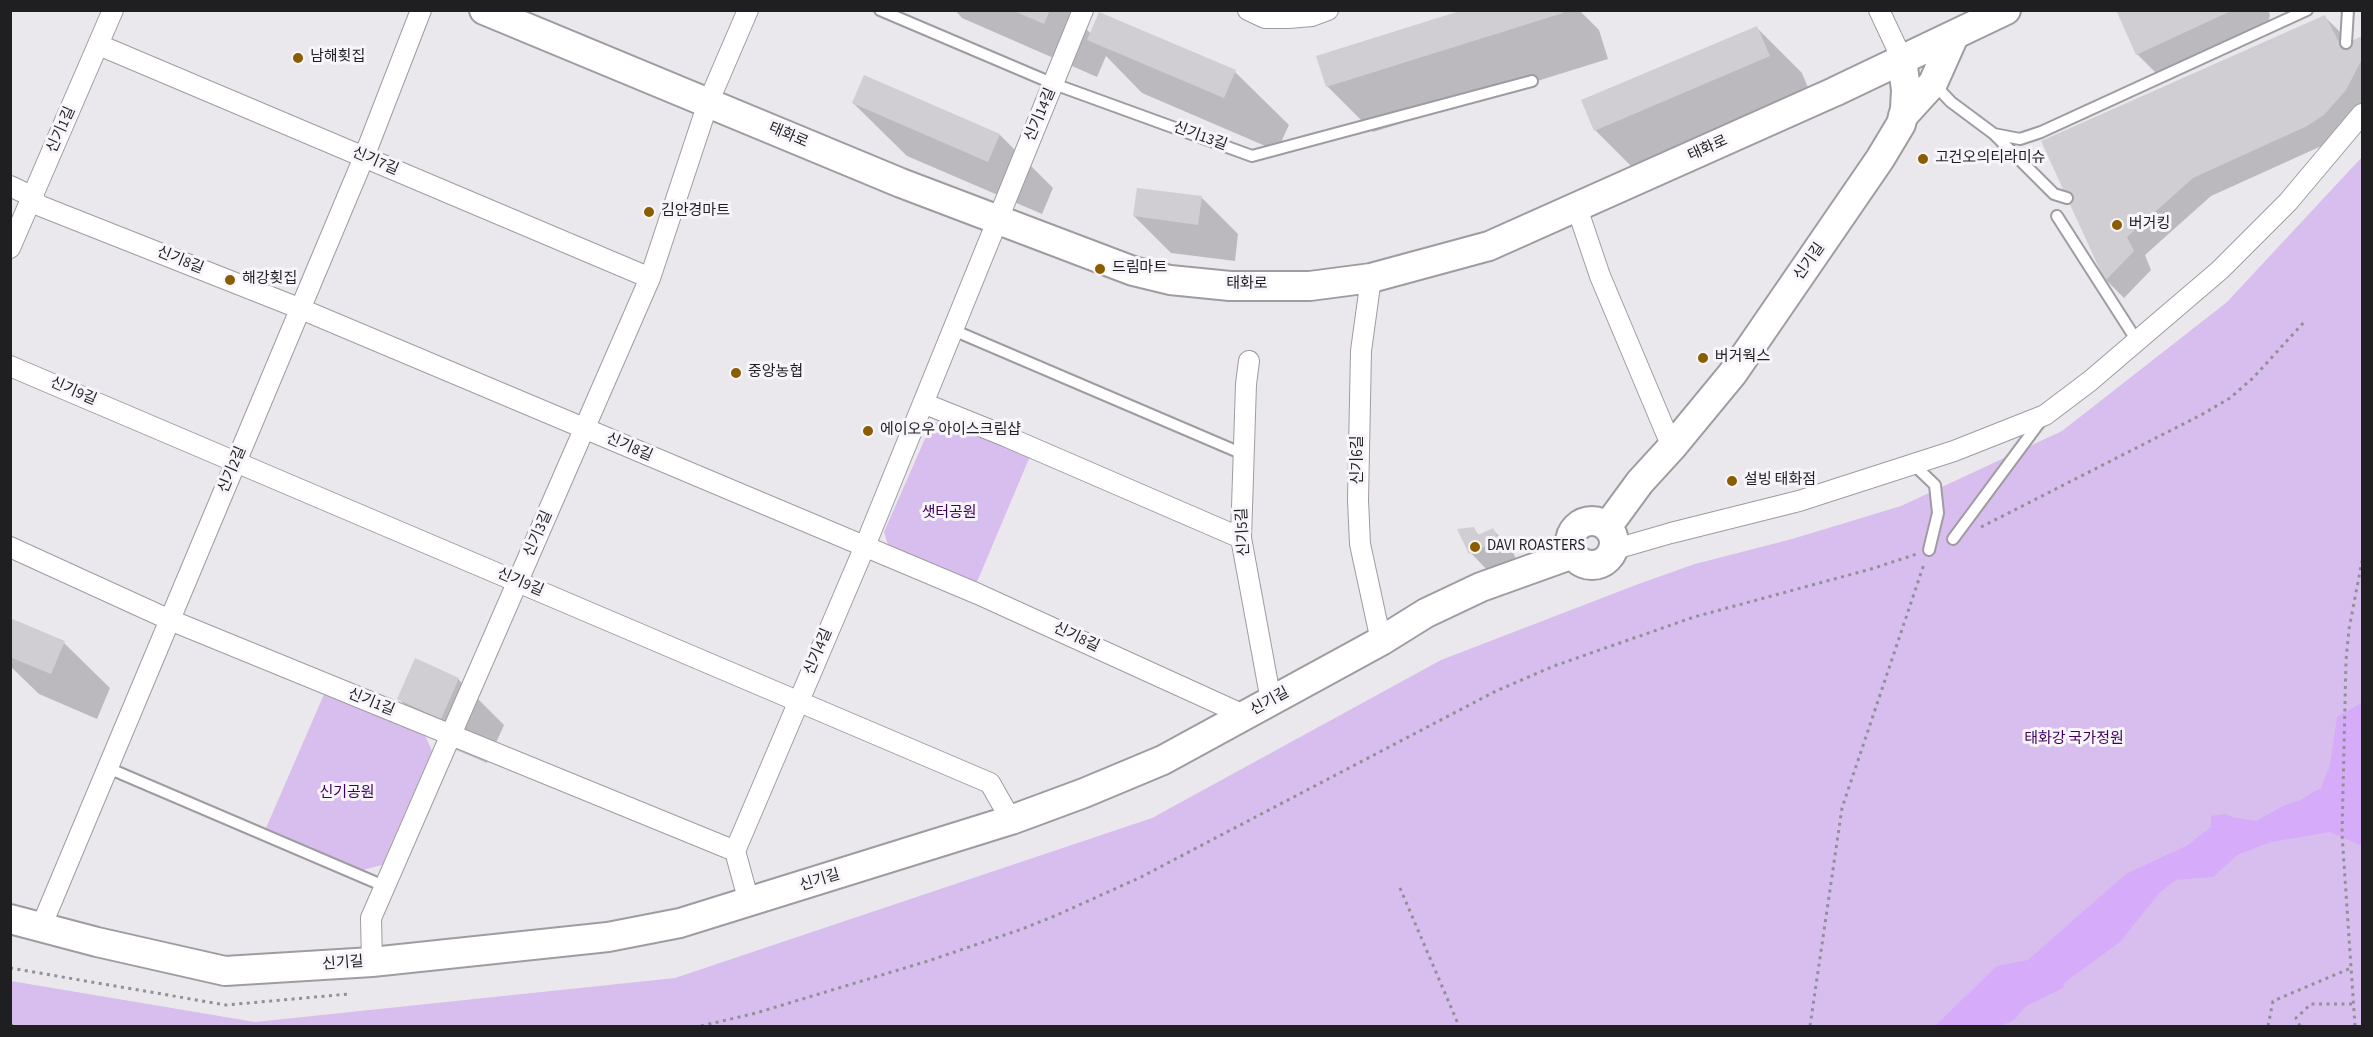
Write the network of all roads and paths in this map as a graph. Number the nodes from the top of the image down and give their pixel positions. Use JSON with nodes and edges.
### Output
{"nodes":[{"id":1,"x":113,"y":10,"type":"edge"},
{"id":2,"x":421,"y":10,"type":"edge"},
{"id":3,"x":484,"y":10,"type":"edge"},
{"id":4,"x":748,"y":10,"type":"edge"},
{"id":5,"x":880,"y":10,"type":"edge"},
{"id":6,"x":1083,"y":10,"type":"edge"},
{"id":7,"x":1248,"y":10,"type":"edge"},
{"id":8,"x":1329,"y":10,"type":"edge"},
{"id":9,"x":1879,"y":10,"type":"edge"},
{"id":10,"x":2006,"y":10,"type":"edge"},
{"id":11,"x":2307,"y":10,"type":"edge"},
{"id":12,"x":2348,"y":10,"type":"edge"},
{"id":13,"x":1954,"y":36,"type":"junction"},
{"id":14,"x":2346,"y":43,"type":"dead end"},
{"id":15,"x":99,"y":45,"type":"junction"},
{"id":16,"x":1902,"y":59,"type":"junction"},
{"id":17,"x":1532,"y":81,"type":"dead end"},
{"id":18,"x":1933,"y":83,"type":"junction"},
{"id":19,"x":1054,"y":84,"type":"junction"},
{"id":20,"x":708,"y":103,"type":"junction"},
{"id":21,"x":2362,"y":114,"type":"edge"},
{"id":22,"x":1903,"y":116,"type":"junction"},
{"id":23,"x":1994,"y":134,"type":"junction"},
{"id":24,"x":364,"y":157,"type":"junction"},
{"id":25,"x":10,"y":186,"type":"edge"},
{"id":26,"x":33,"y":197,"type":"junction"},
{"id":27,"x":2067,"y":198,"type":"dead end"},
{"id":28,"x":1577,"y":208,"type":"junction"},
{"id":29,"x":2057,"y":216,"type":"dead end"},
{"id":30,"x":997,"y":220,"type":"junction"},
{"id":31,"x":10,"y":248,"type":"edge"},
{"id":32,"x":650,"y":278,"type":"junction"},
{"id":33,"x":1371,"y":278,"type":"junction"},
{"id":34,"x":301,"y":309,"type":"junction"},
{"id":35,"x":2305,"y":321,"type":"dead end"},
{"id":36,"x":953,"y":330,"type":"junction"},
{"id":37,"x":2137,"y":341,"type":"junction"},
{"id":38,"x":1249,"y":361,"type":"dead end"},
{"id":39,"x":10,"y":366,"type":"edge"},
{"id":40,"x":923,"y":404,"type":"junction"},
{"id":41,"x":2045,"y":415,"type":"junction"},
{"id":42,"x":585,"y":429,"type":"junction"},
{"id":43,"x":1672,"y":447,"type":"junction"},
{"id":44,"x":1243,"y":454,"type":"junction"},
{"id":45,"x":236,"y":462,"type":"junction"},
{"id":46,"x":1913,"y":464,"type":"junction"},
{"id":47,"x":1241,"y":538,"type":"junction"},
{"id":48,"x":1610,"y":539,"type":"junction"},
{"id":49,"x":1953,"y":539,"type":"joint"},
{"id":50,"x":865,"y":546,"type":"junction"},
{"id":51,"x":10,"y":547,"type":"edge"},
{"id":52,"x":1929,"y":550,"type":"junction"},
{"id":53,"x":2362,"y":561,"type":"edge"},
{"id":54,"x":518,"y":582,"type":"junction"},
{"id":55,"x":170,"y":621,"type":"junction"},
{"id":56,"x":1381,"y":641,"type":"junction"},
{"id":57,"x":798,"y":701,"type":"junction"},
{"id":58,"x":1271,"y":701,"type":"junction"},
{"id":59,"x":1246,"y":716,"type":"junction"},
{"id":60,"x":451,"y":736,"type":"junction"},
{"id":61,"x":108,"y":768,"type":"junction"},
{"id":62,"x":1011,"y":820,"type":"junction"},
{"id":63,"x":735,"y":852,"type":"junction"},
{"id":64,"x":384,"y":886,"type":"junction"},
{"id":65,"x":1400,"y":888,"type":"dead end"},
{"id":66,"x":749,"y":902,"type":"junction"},
{"id":67,"x":10,"y":919,"type":"edge"},
{"id":68,"x":41,"y":927,"type":"junction"},
{"id":69,"x":372,"y":962,"type":"junction"},
{"id":70,"x":10,"y":968,"type":"edge"},
{"id":71,"x":2351,"y":968,"type":"junction"},
{"id":72,"x":349,"y":994,"type":"dead end"},
{"id":73,"x":2353,"y":1004,"type":"junction"},
{"id":74,"x":10,"y":1025,"type":"edge"},
{"id":75,"x":15,"y":1026,"type":"edge"},
{"id":76,"x":701,"y":1026,"type":"edge"},
{"id":77,"x":1459,"y":1026,"type":"edge"},
{"id":78,"x":1810,"y":1026,"type":"edge"},
{"id":79,"x":2268,"y":1026,"type":"edge"},
{"id":80,"x":2300,"y":1026,"type":"edge"},
{"id":81,"x":2355,"y":1026,"type":"edge"}],
"edges":[{"from":1,"to":15,"type":"street","name":"신기1길"},
{"from":2,"to":24,"type":"street","name":"신기2길"},
{"from":3,"to":20,"type":"street","name":"태화로"},
{"from":4,"to":20,"type":"street","name":"신기3길"},
{"from":5,"to":19,"type":"lane","name":"신기13길"},
{"from":6,"to":19,"type":"street","name":"신기14길"},
{"from":7,"to":8,"type":"street"},
{"from":9,"to":16,"type":"street"},
{"from":10,"to":13,"type":"street","name":"태화로"},
{"from":11,"to":23,"type":"lane"},
{"from":12,"to":14,"type":"lane"},
{"from":13,"to":16,"type":"street","name":"태화로"},
{"from":13,"to":18,"type":"street"},
{"from":15,"to":24,"type":"street","name":"신기7길"},
{"from":15,"to":26,"type":"street","name":"신기1길"},
{"from":16,"to":22,"type":"street","name":"신기길"},
{"from":16,"to":28,"type":"street","name":"태화로"},
{"from":17,"to":19,"type":"lane","name":"신기13길"},
{"from":18,"to":22,"type":"street"},
{"from":18,"to":23,"type":"lane"},
{"from":19,"to":30,"type":"street","name":"신기14길"},
{"from":20,"to":30,"type":"street","name":"태화로"},
{"from":20,"to":32,"type":"street","name":"신기3길"},
{"from":21,"to":37,"type":"street"},
{"from":22,"to":43,"type":"street","name":"신기길"},
{"from":23,"to":27,"type":"lane"},
{"from":24,"to":32,"type":"street","name":"신기7길"},
{"from":24,"to":34,"type":"street","name":"신기2길"},
{"from":25,"to":26,"type":"street","name":"신기8길"},
{"from":26,"to":31,"type":"street","name":"신기1길"},
{"from":26,"to":34,"type":"street","name":"신기8길"},
{"from":28,"to":33,"type":"street","name":"태화로"},
{"from":28,"to":43,"type":"street"},
{"from":29,"to":37,"type":"lane"},
{"from":30,"to":33,"type":"street","name":"태화로"},
{"from":30,"to":36,"type":"street","name":"신기4길"},
{"from":32,"to":42,"type":"street","name":"신기3길"},
{"from":33,"to":56,"type":"street","name":"신기6길"},
{"from":34,"to":42,"type":"street","name":"신기8길"},
{"from":34,"to":45,"type":"street","name":"신기2길"},
{"from":35,"to":49,"type":"path"},
{"from":36,"to":40,"type":"street","name":"신기4길"},
{"from":36,"to":44,"type":"lane"},
{"from":37,"to":41,"type":"street"},
{"from":38,"to":44,"type":"street","name":"신기5길"},
{"from":39,"to":45,"type":"street","name":"신기9길"},
{"from":40,"to":47,"type":"street"},
{"from":40,"to":50,"type":"street","name":"신기4길"},
{"from":41,"to":46,"type":"street"},
{"from":41,"to":49,"type":"lane"},
{"from":42,"to":50,"type":"street","name":"신기8길"},
{"from":42,"to":54,"type":"street","name":"신기3길"},
{"from":43,"to":48,"type":"street","name":"신기길"},
{"from":44,"to":47,"type":"street","name":"신기5길"},
{"from":45,"to":54,"type":"street","name":"신기9길"},
{"from":45,"to":55,"type":"street","name":"신기2길"},
{"from":46,"to":48,"type":"street"},
{"from":46,"to":52,"type":"lane"},
{"from":47,"to":58,"type":"street","name":"신기5길"},
{"from":48,"to":56,"type":"street","name":"신기길"},
{"from":50,"to":57,"type":"street","name":"신기4길"},
{"from":50,"to":59,"type":"street","name":"신기8길"},
{"from":51,"to":55,"type":"street","name":"신기1길"},
{"from":52,"to":76,"type":"path"},
{"from":52,"to":78,"type":"path"},
{"from":53,"to":71,"type":"path"},
{"from":54,"to":57,"type":"street","name":"신기9길"},
{"from":54,"to":60,"type":"street","name":"신기3길"},
{"from":55,"to":60,"type":"street","name":"신기1길"},
{"from":55,"to":61,"type":"street","name":"신기2길"},
{"from":56,"to":58,"type":"street","name":"신기길"},
{"from":57,"to":62,"type":"street","name":"신기9길"},
{"from":57,"to":63,"type":"street","name":"신기4길"},
{"from":58,"to":59,"type":"street","name":"신기길"},
{"from":59,"to":62,"type":"street","name":"신기길"},
{"from":60,"to":63,"type":"street","name":"신기1길"},
{"from":60,"to":64,"type":"street","name":"신기3길"},
{"from":61,"to":64,"type":"lane"},
{"from":61,"to":68,"type":"street","name":"신기2길"},
{"from":62,"to":66,"type":"street","name":"신기길"},
{"from":63,"to":66,"type":"street"},
{"from":64,"to":69,"type":"street","name":"신기3길"},
{"from":65,"to":77,"type":"path"},
{"from":66,"to":69,"type":"street","name":"신기길"},
{"from":67,"to":68,"type":"street","name":"신기길"},
{"from":68,"to":69,"type":"street","name":"신기길"},
{"from":70,"to":72,"type":"path"},
{"from":71,"to":73,"type":"path"},
{"from":71,"to":79,"type":"path"},
{"from":73,"to":80,"type":"path"},
{"from":73,"to":81,"type":"path"},
{"from":74,"to":75,"type":"path"}]}
